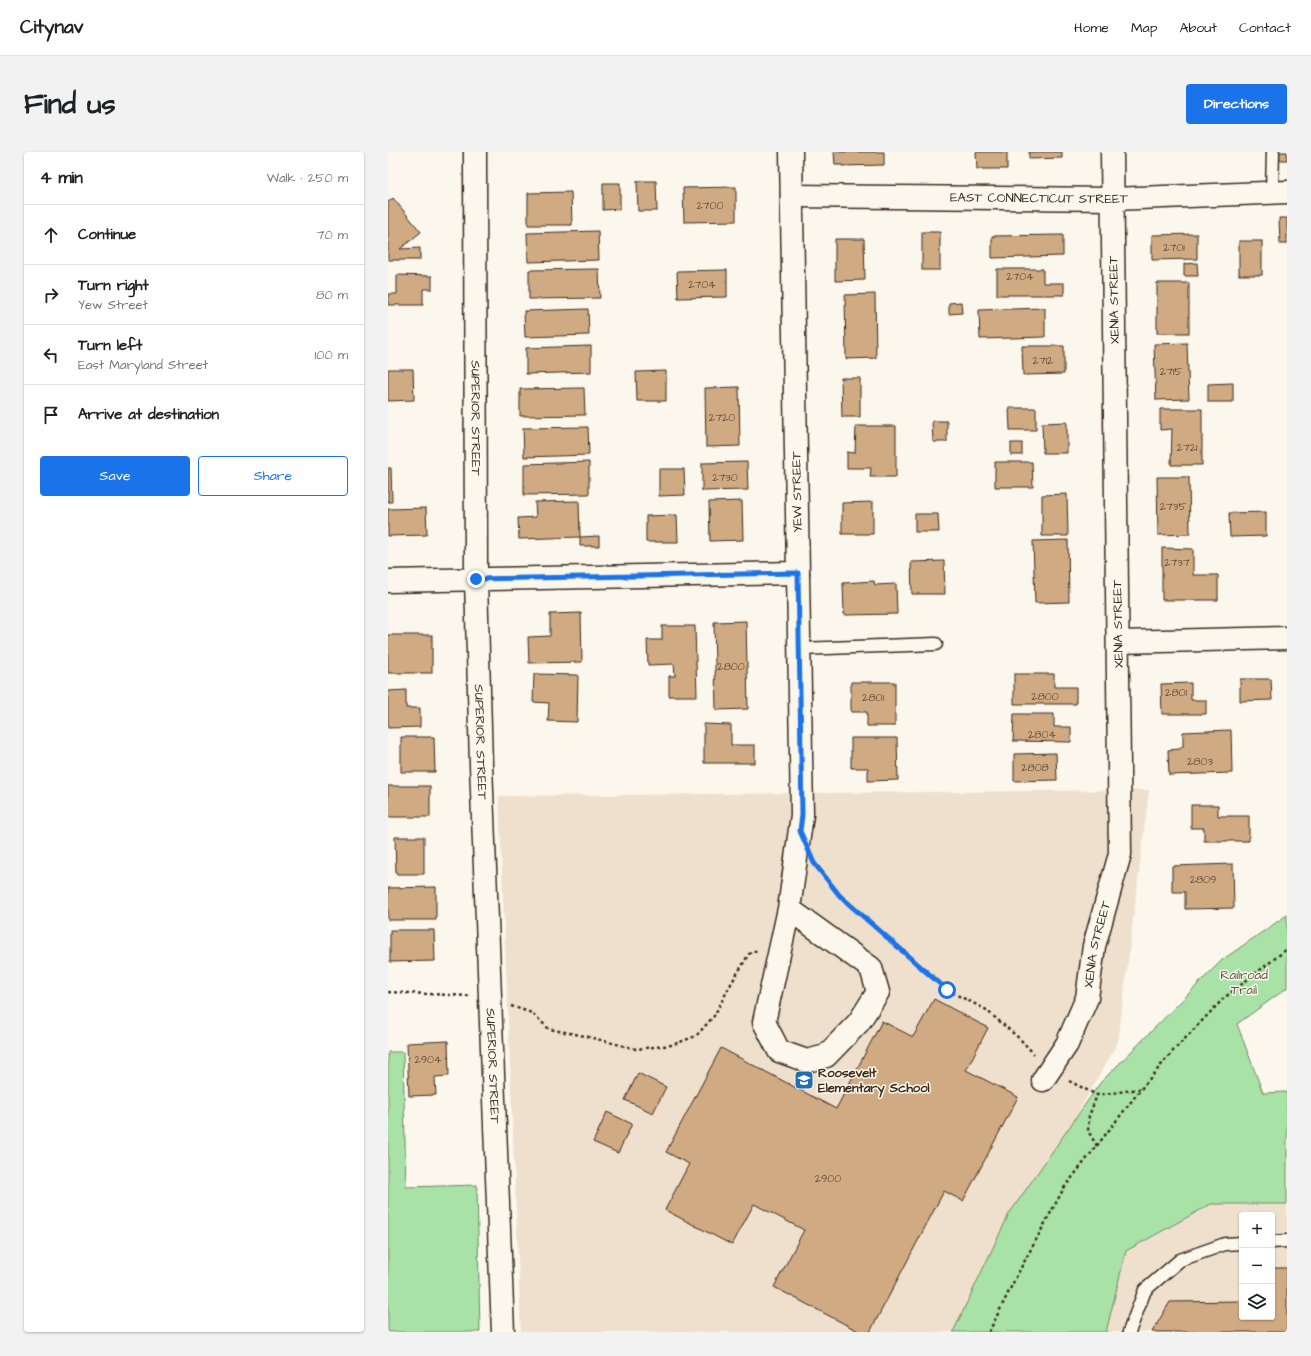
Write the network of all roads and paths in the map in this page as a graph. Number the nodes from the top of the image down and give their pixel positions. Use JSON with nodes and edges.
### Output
{"nodes":[{"id":1,"x":475,"y":152,"type":"edge"},
{"id":2,"x":791,"y":152,"type":"edge"},
{"id":3,"x":1112,"y":152,"type":"edge"},
{"id":4,"x":1273,"y":152,"type":"edge"},
{"id":5,"x":1280,"y":192,"type":"edge"},
{"id":6,"x":792,"y":196,"type":"junction"},
{"id":7,"x":1113,"y":199,"type":"junction"},
{"id":8,"x":798,"y":573,"type":"junction"},
{"id":9,"x":476,"y":579,"type":"junction"},
{"id":10,"x":388,"y":580,"type":"edge"},
{"id":11,"x":1287,"y":638,"type":"edge"},
{"id":12,"x":1119,"y":642,"type":"junction"},
{"id":13,"x":936,"y":644,"type":"dead end"},
{"id":14,"x":800,"y":649,"type":"junction"},
{"id":15,"x":814,"y":863,"type":"dead end"},
{"id":16,"x":789,"y":909,"type":"junction"},
{"id":17,"x":783,"y":937,"type":"junction"},
{"id":18,"x":1287,"y":949,"type":"edge"},
{"id":19,"x":388,"y":992,"type":"edge"},
{"id":20,"x":481,"y":997,"type":"junction"},
{"id":21,"x":1046,"y":1075,"type":"junction"},
{"id":22,"x":1141,"y":1089,"type":"junction"},
{"id":23,"x":1097,"y":1095,"type":"junction"},
{"id":24,"x":1097,"y":1146,"type":"junction"},
{"id":25,"x":1287,"y":1241,"type":"edge"},
{"id":26,"x":1275,"y":1242,"type":"edge"},
{"id":27,"x":1239,"y":1243,"type":"edge"},
{"id":28,"x":503,"y":1332,"type":"edge"},
{"id":29,"x":989,"y":1332,"type":"edge"},
{"id":30,"x":1129,"y":1332,"type":"edge"}],
"edges":[{"from":1,"to":9,"type":"street","name":"SUPERIOR STREET"},
{"from":2,"to":6,"type":"street","name":"YEW STREET"},
{"from":3,"to":7,"type":"street","name":"XENIA STREET"},
{"from":4,"to":5,"type":"lane"},
{"from":5,"to":7,"type":"street","name":"EAST CONNECTICUT STREET"},
{"from":6,"to":7,"type":"street","name":"EAST CONNECTICUT STREET"},
{"from":6,"to":8,"type":"street","name":"YEW STREET"},
{"from":7,"to":12,"type":"street","name":"XENIA STREET"},
{"from":8,"to":9,"type":"street"},
{"from":8,"to":14,"type":"street","name":"YEW STREET"},
{"from":9,"to":10,"type":"street"},
{"from":9,"to":20,"type":"street","name":"SUPERIOR STREET"},
{"from":11,"to":12,"type":"street"},
{"from":12,"to":21,"type":"street","name":"XENIA STREET"},
{"from":13,"to":14,"type":"lane"},
{"from":14,"to":16,"type":"street","name":"YEW STREET"},
{"from":15,"to":21,"type":"path"},
{"from":16,"to":17,"type":"street"},
{"from":16,"to":17,"type":"street"},
{"from":17,"to":20,"type":"path"},
{"from":18,"to":22,"type":"path"},
{"from":19,"to":20,"type":"path"},
{"from":20,"to":28,"type":"street","name":"SUPERIOR STREET"},
{"from":21,"to":23,"type":"path"},
{"from":22,"to":23,"type":"path"},
{"from":22,"to":24,"type":"path"},
{"from":23,"to":24,"type":"path"},
{"from":24,"to":29,"type":"path"},
{"from":25,"to":26,"type":"lane"},
{"from":27,"to":30,"type":"lane"}]}
